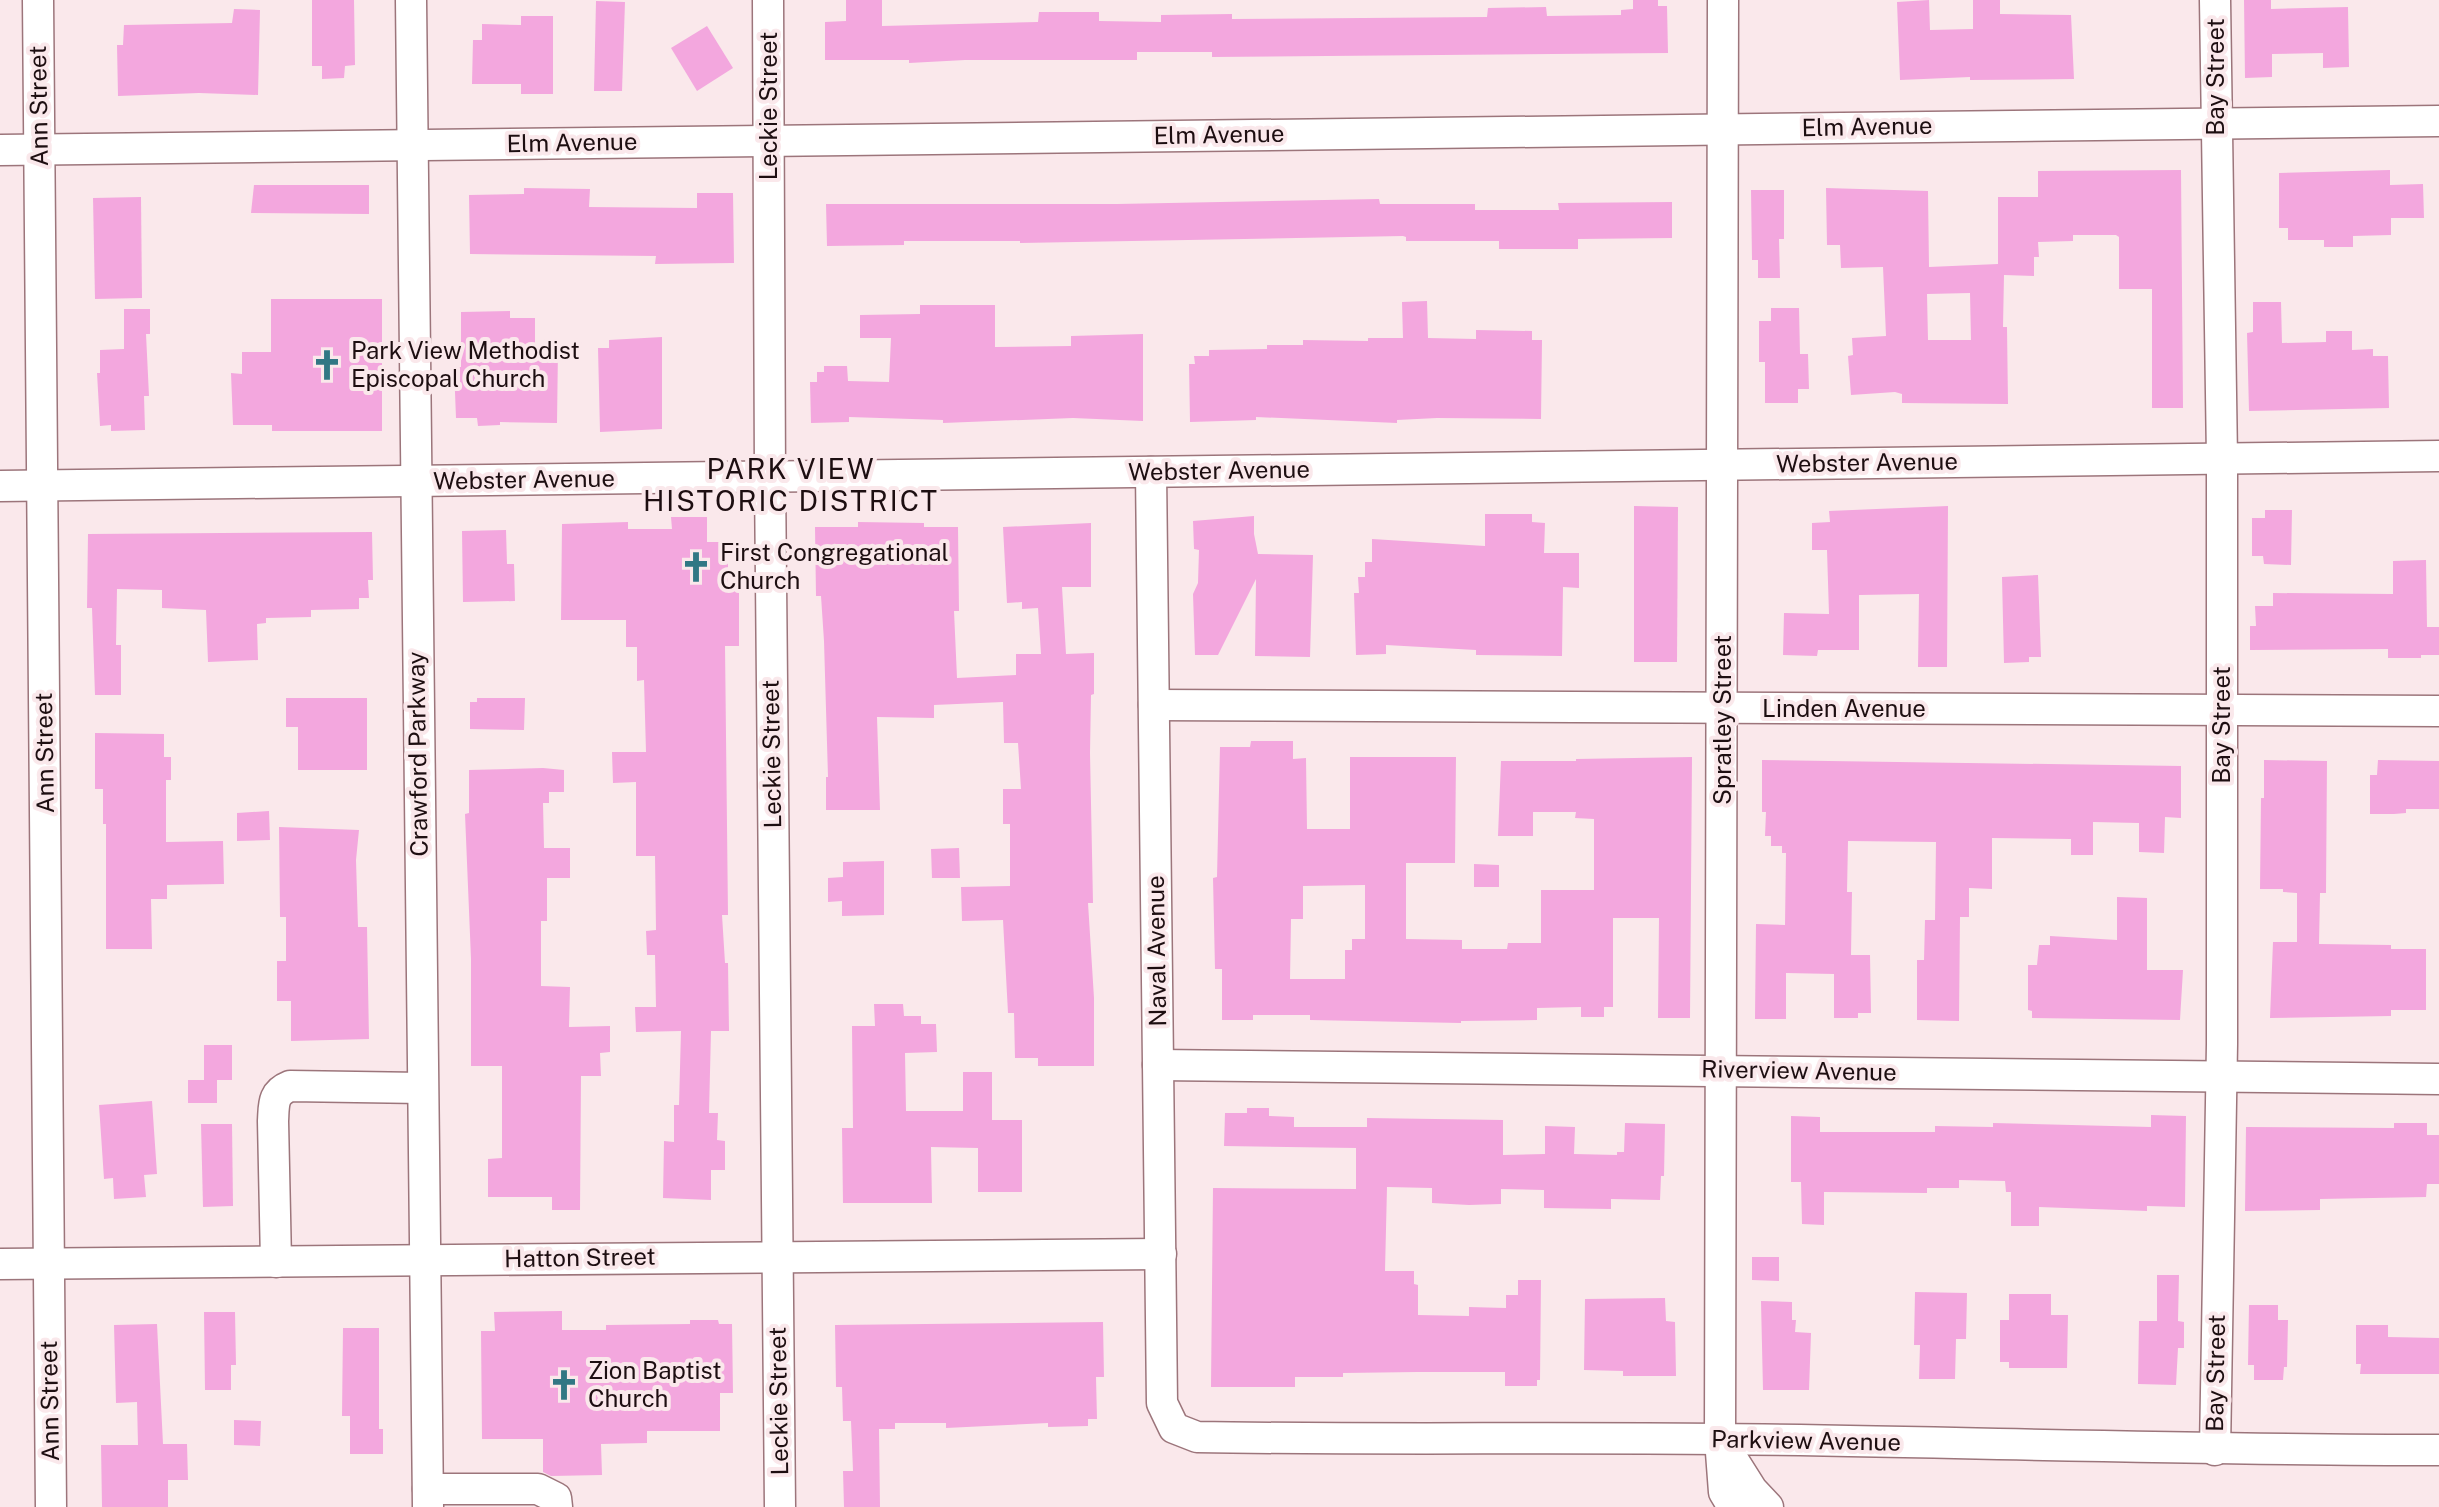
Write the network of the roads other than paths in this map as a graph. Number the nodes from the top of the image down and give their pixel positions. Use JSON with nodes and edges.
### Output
{"nodes":[{"id":1,"x":38,"y":0,"type":"edge"},
{"id":2,"x":411,"y":0,"type":"edge"},
{"id":3,"x":768,"y":0,"type":"edge"},
{"id":4,"x":1723,"y":0,"type":"edge"},
{"id":5,"x":2215,"y":0,"type":"edge"},
{"id":6,"x":2439,"y":121,"type":"edge"},
{"id":7,"x":2216,"y":123,"type":"junction"},
{"id":8,"x":1724,"y":129,"type":"junction"},
{"id":9,"x":769,"y":140,"type":"junction"},
{"id":10,"x":413,"y":146,"type":"junction"},
{"id":11,"x":39,"y":149,"type":"junction"},
{"id":12,"x":0,"y":150,"type":"edge"},
{"id":13,"x":2439,"y":456,"type":"edge"},
{"id":14,"x":2222,"y":459,"type":"junction"},
{"id":15,"x":1723,"y":465,"type":"junction"},
{"id":16,"x":1151,"y":472,"type":"junction"},
{"id":17,"x":770,"y":478,"type":"junction"},
{"id":18,"x":416,"y":481,"type":"junction"},
{"id":19,"x":42,"y":485,"type":"junction"},
{"id":20,"x":0,"y":486,"type":"edge"},
{"id":21,"x":1154,"y":705,"type":"junction"},
{"id":22,"x":1723,"y":708,"type":"junction"},
{"id":23,"x":2222,"y":710,"type":"junction"},
{"id":24,"x":2439,"y":711,"type":"edge"},
{"id":25,"x":1158,"y":1065,"type":"junction"},
{"id":26,"x":1720,"y":1071,"type":"junction"},
{"id":27,"x":2222,"y":1076,"type":"junction"},
{"id":28,"x":2439,"y":1079,"type":"edge"},
{"id":29,"x":422,"y":1088,"type":"junction"},
{"id":30,"x":1161,"y":1254,"type":"junction"},
{"id":31,"x":777,"y":1257,"type":"junction"},
{"id":32,"x":424,"y":1260,"type":"junction"},
{"id":33,"x":276,"y":1262,"type":"junction"},
{"id":34,"x":0,"y":1264,"type":"edge"},
{"id":35,"x":49,"y":1264,"type":"junction"},
{"id":36,"x":1174,"y":1428,"type":"joint"},
{"id":37,"x":1720,"y":1439,"type":"junction"},
{"id":38,"x":2215,"y":1450,"type":"junction"},
{"id":39,"x":2439,"y":1450,"type":"edge"},
{"id":40,"x":428,"y":1498,"type":"edge"},
{"id":41,"x":51,"y":1507,"type":"edge"},
{"id":42,"x":557,"y":1507,"type":"edge"},
{"id":43,"x":780,"y":1507,"type":"edge"},
{"id":44,"x":1733,"y":1507,"type":"edge"},
{"id":45,"x":1768,"y":1507,"type":"edge"}],
"edges":[{"from":1,"to":11,"type":"street","name":"Ann Street"},
{"from":2,"to":10,"type":"street","name":"Crawford Parkway"},
{"from":3,"to":9,"type":"street","name":"Leckie Street"},
{"from":4,"to":8,"type":"street","name":"Spratley Street"},
{"from":5,"to":7,"type":"street","name":"Bay Street"},
{"from":6,"to":7,"type":"street","name":"Elm Avenue"},
{"from":7,"to":8,"type":"street","name":"Elm Avenue"},
{"from":7,"to":14,"type":"street","name":"Bay Street"},
{"from":8,"to":9,"type":"street","name":"Elm Avenue"},
{"from":8,"to":15,"type":"street","name":"Spratley Street"},
{"from":9,"to":10,"type":"street","name":"Elm Avenue"},
{"from":9,"to":17,"type":"street","name":"Leckie Street"},
{"from":10,"to":11,"type":"street","name":"Elm Avenue"},
{"from":10,"to":18,"type":"street","name":"Crawford Parkway"},
{"from":11,"to":12,"type":"street","name":"Elm Avenue"},
{"from":11,"to":19,"type":"street","name":"Ann Street"},
{"from":13,"to":14,"type":"street","name":"Webster Avenue"},
{"from":14,"to":15,"type":"street","name":"Webster Avenue"},
{"from":14,"to":23,"type":"street","name":"Bay Street"},
{"from":15,"to":16,"type":"street","name":"Webster Avenue"},
{"from":15,"to":22,"type":"street","name":"Spratley Street"},
{"from":16,"to":17,"type":"street","name":"Webster Avenue"},
{"from":16,"to":21,"type":"street","name":"Naval Avenue"},
{"from":17,"to":18,"type":"street","name":"Webster Avenue"},
{"from":17,"to":31,"type":"street","name":"Leckie Street"},
{"from":18,"to":19,"type":"street","name":"Webster Avenue"},
{"from":18,"to":29,"type":"street","name":"Crawford Parkway"},
{"from":19,"to":20,"type":"street","name":"Webster Avenue"},
{"from":19,"to":35,"type":"street","name":"Ann Street"},
{"from":21,"to":22,"type":"street","name":"Linden Avenue"},
{"from":21,"to":25,"type":"street","name":"Naval Avenue"},
{"from":22,"to":23,"type":"street","name":"Linden Avenue"},
{"from":22,"to":26,"type":"street","name":"Spratley Street"},
{"from":23,"to":24,"type":"street","name":"Linden Avenue"},
{"from":23,"to":27,"type":"street","name":"Bay Street"},
{"from":25,"to":26,"type":"street","name":"Riverview Avenue"},
{"from":25,"to":30,"type":"street","name":"Naval Avenue"},
{"from":26,"to":27,"type":"street","name":"Riverview Avenue"},
{"from":26,"to":37,"type":"street","name":"Spratley Street"},
{"from":27,"to":28,"type":"street","name":"Riverview Avenue"},
{"from":27,"to":38,"type":"street","name":"Bay Street"},
{"from":29,"to":32,"type":"street","name":"Crawford Parkway"},
{"from":29,"to":33,"type":"street"},
{"from":30,"to":31,"type":"street","name":"Hatton Street"},
{"from":30,"to":36,"type":"street","name":"Naval Avenue"},
{"from":31,"to":32,"type":"street","name":"Hatton Street"},
{"from":31,"to":43,"type":"street","name":"Leckie Street"},
{"from":32,"to":33,"type":"street","name":"Hatton Street"},
{"from":32,"to":40,"type":"street","name":"Crawford Parkway"},
{"from":33,"to":35,"type":"street","name":"Hatton Street"},
{"from":34,"to":35,"type":"street","name":"Hatton Street"},
{"from":35,"to":41,"type":"street","name":"Ann Street"},
{"from":36,"to":37,"type":"street","name":"Parkview Avenue"},
{"from":37,"to":38,"type":"street","name":"Parkview Avenue"},
{"from":37,"to":44,"type":"street","name":"Spratley Street"},
{"from":37,"to":45,"type":"street"},
{"from":38,"to":39,"type":"street","name":"Parkview Avenue"},
{"from":40,"to":42,"type":"street"}]}
